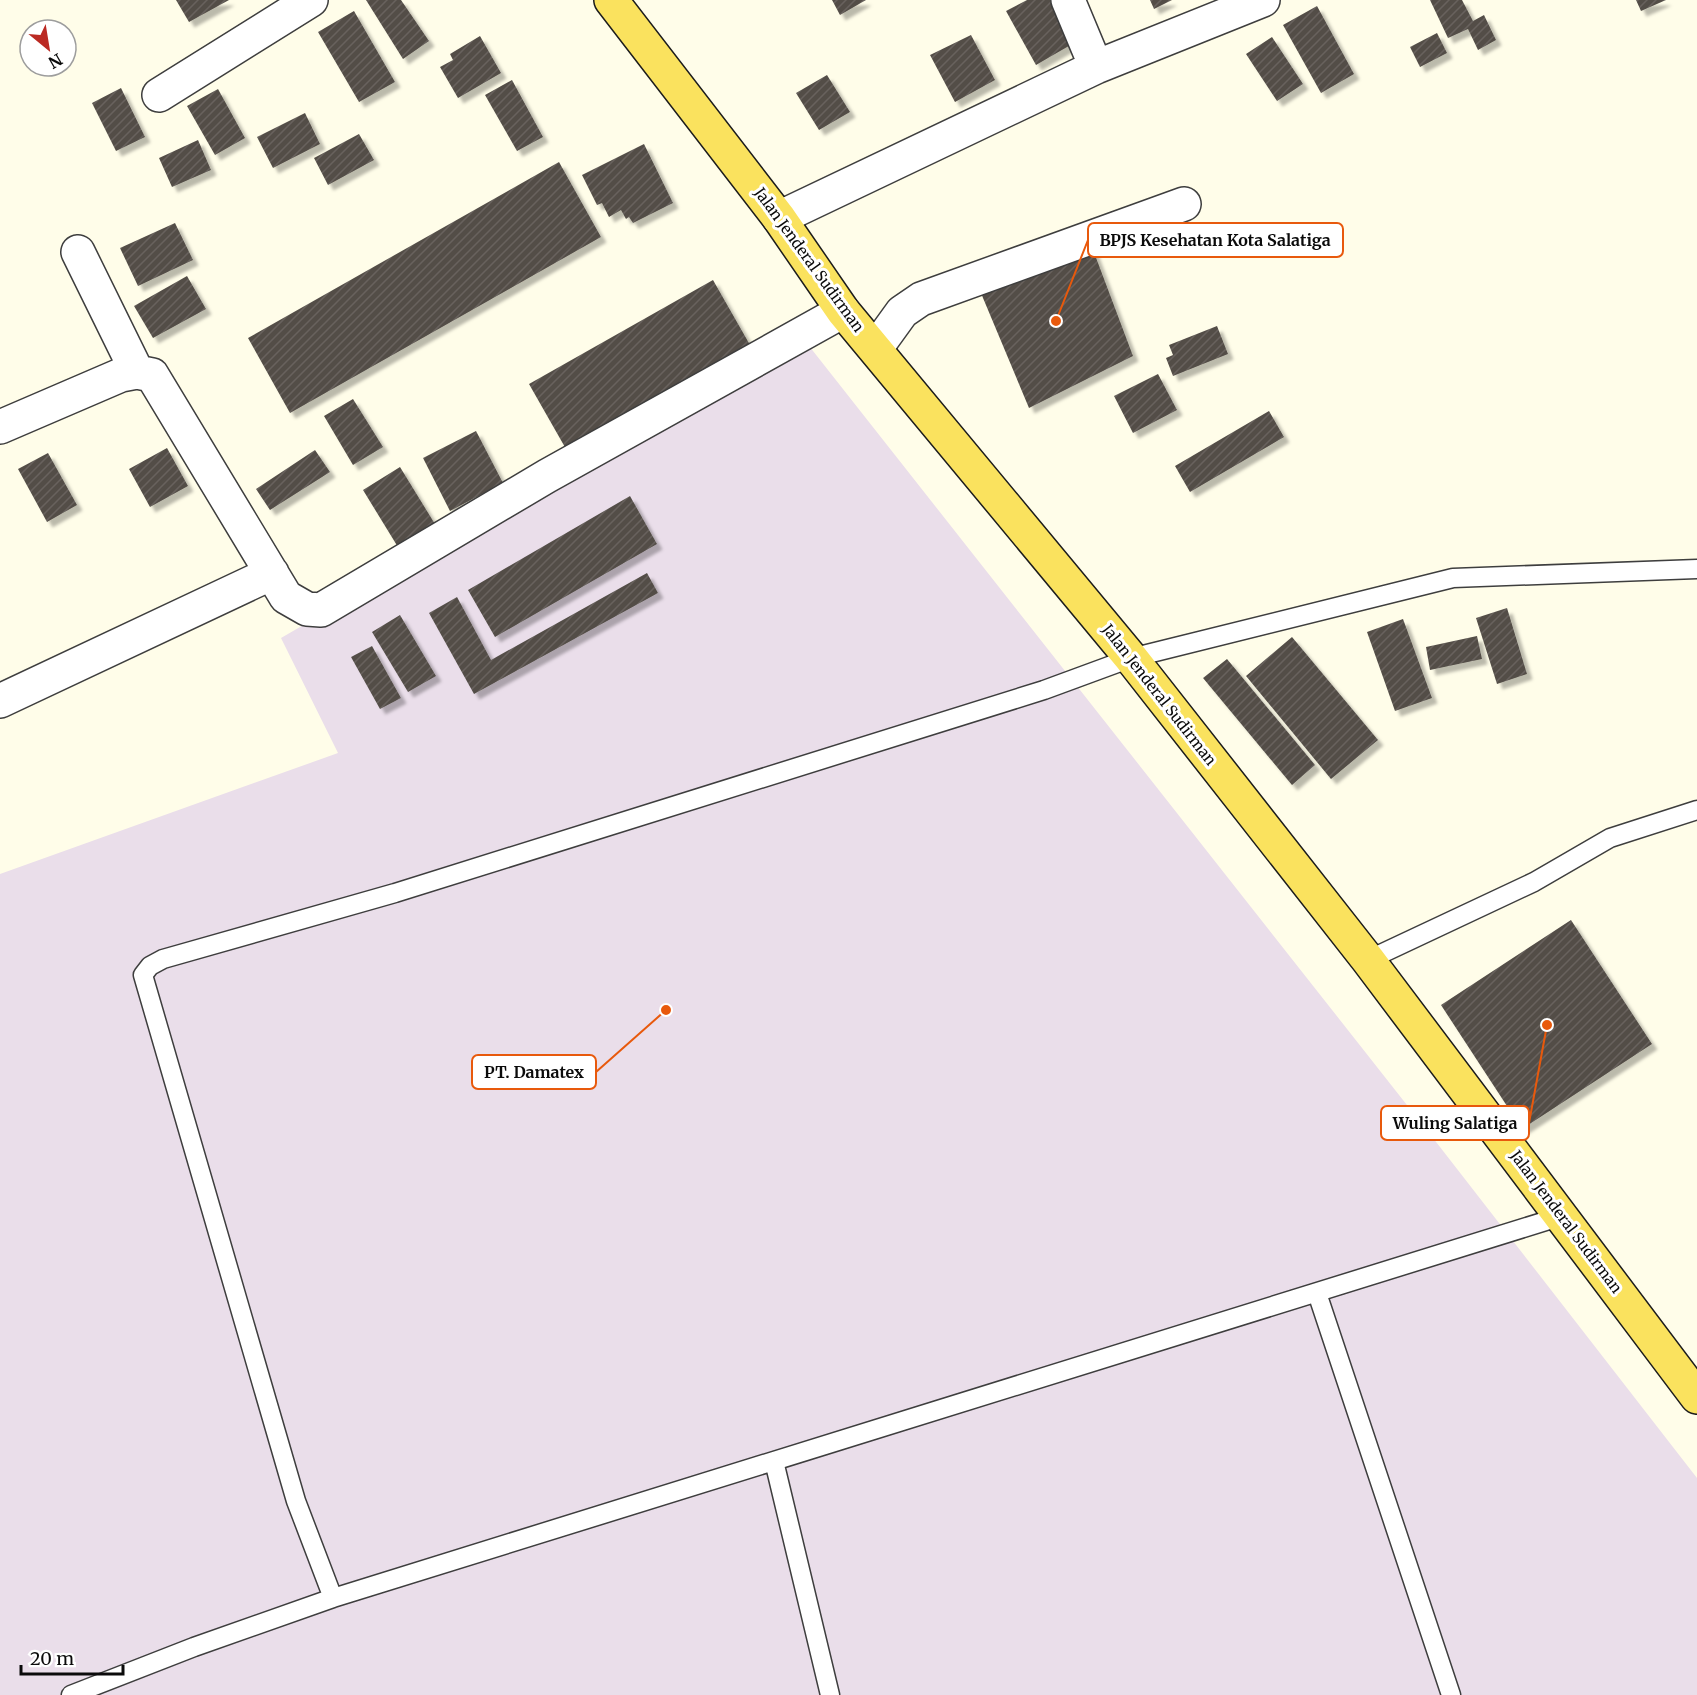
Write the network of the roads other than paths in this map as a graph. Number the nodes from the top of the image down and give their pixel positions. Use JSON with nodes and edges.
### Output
{"nodes":[{"id":1,"x":611,"y":0,"type":"edge"},
{"id":2,"x":1068,"y":0,"type":"edge"},
{"id":3,"x":1263,"y":0,"type":"edge"},
{"id":4,"x":309,"y":1,"type":"edge"},
{"id":5,"x":1096,"y":67,"type":"junction"},
{"id":6,"x":159,"y":95,"type":"dead end"},
{"id":7,"x":1185,"y":204,"type":"dead end"},
{"id":8,"x":779,"y":218,"type":"junction"},
{"id":9,"x":78,"y":252,"type":"dead end"},
{"id":10,"x":843,"y":310,"type":"junction"},
{"id":11,"x":876,"y":348,"type":"junction"},
{"id":12,"x":137,"y":372,"type":"junction"},
{"id":13,"x":0,"y":427,"type":"edge"},
{"id":14,"x":1697,"y":569,"type":"edge"},
{"id":15,"x":272,"y":573,"type":"junction"},
{"id":16,"x":1131,"y":658,"type":"junction"},
{"id":17,"x":0,"y":701,"type":"edge"},
{"id":18,"x":1697,"y":810,"type":"edge"},
{"id":19,"x":1368,"y":960,"type":"junction"},
{"id":20,"x":1562,"y":1216,"type":"junction"},
{"id":21,"x":1317,"y":1293,"type":"junction"},
{"id":22,"x":1697,"y":1397,"type":"edge"},
{"id":23,"x":774,"y":1461,"type":"junction"},
{"id":24,"x":333,"y":1598,"type":"junction"},
{"id":25,"x":71,"y":1695,"type":"edge"},
{"id":26,"x":830,"y":1695,"type":"edge"},
{"id":27,"x":1451,"y":1695,"type":"edge"}],
"edges":[{"from":1,"to":8,"type":"main road","name":"Jalan Jenderal Sudirman"},
{"from":2,"to":5,"type":"street"},
{"from":3,"to":5,"type":"street"},
{"from":4,"to":6,"type":"street"},
{"from":5,"to":8,"type":"street"},
{"from":7,"to":11,"type":"street"},
{"from":8,"to":10,"type":"main road","name":"Jalan Jenderal Sudirman"},
{"from":9,"to":12,"type":"street"},
{"from":10,"to":11,"type":"main road","name":"Jalan Jenderal Sudirman"},
{"from":10,"to":15,"type":"street"},
{"from":11,"to":16,"type":"main road","name":"Jalan Jenderal Sudirman"},
{"from":12,"to":13,"type":"street"},
{"from":12,"to":15,"type":"street"},
{"from":14,"to":16,"type":"lane"},
{"from":15,"to":17,"type":"street"},
{"from":16,"to":19,"type":"main road","name":"Jalan Jenderal Sudirman"},
{"from":16,"to":24,"type":"lane"},
{"from":18,"to":19,"type":"lane"},
{"from":19,"to":20,"type":"main road","name":"Jalan Jenderal Sudirman"},
{"from":20,"to":21,"type":"lane"},
{"from":20,"to":22,"type":"main road","name":"Jalan Jenderal Sudirman"},
{"from":21,"to":23,"type":"lane"},
{"from":21,"to":27,"type":"lane"},
{"from":23,"to":24,"type":"lane"},
{"from":23,"to":26,"type":"lane"},
{"from":24,"to":25,"type":"lane"}]}
